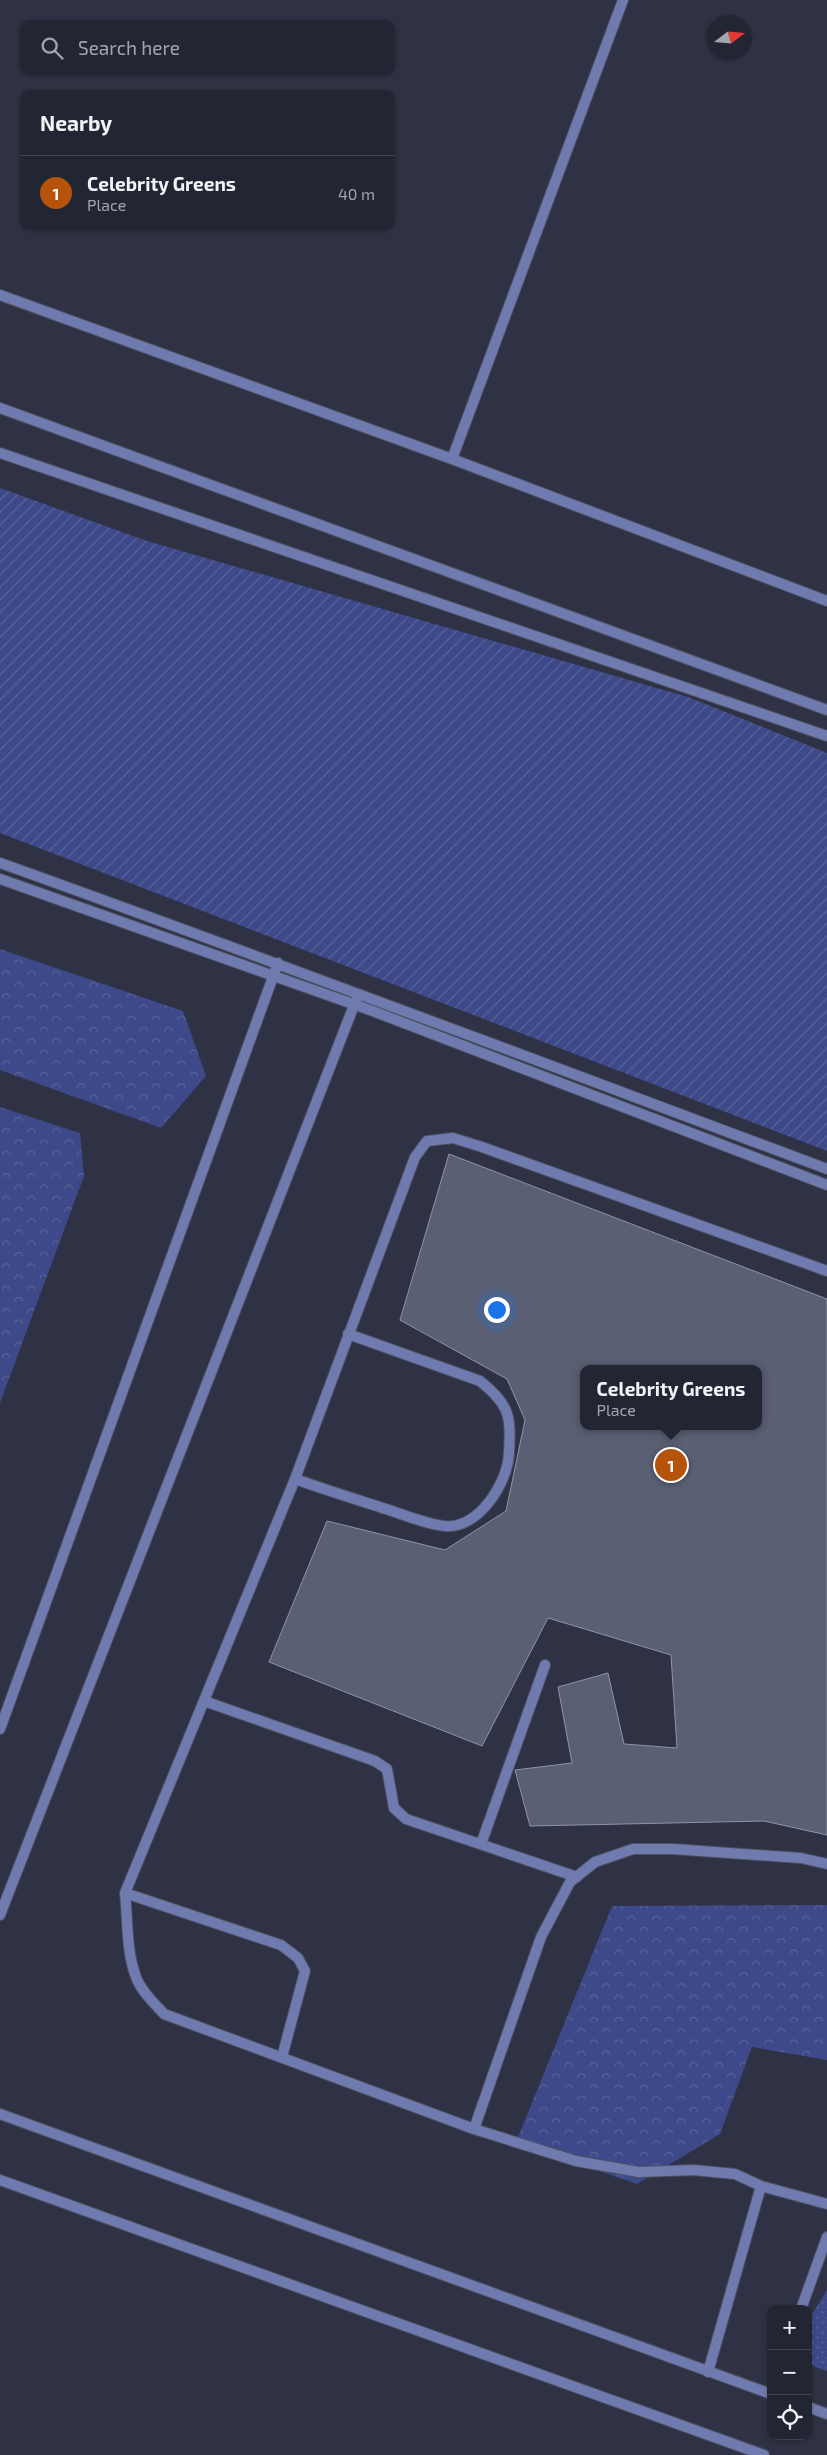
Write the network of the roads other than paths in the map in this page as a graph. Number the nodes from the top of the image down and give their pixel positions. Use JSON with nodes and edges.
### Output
{"nodes":[{"id":1,"x":624,"y":0,"type":"edge"},
{"id":2,"x":0,"y":295,"type":"edge"},
{"id":3,"x":0,"y":408,"type":"edge"},
{"id":4,"x":0,"y":453,"type":"edge"},
{"id":5,"x":452,"y":459,"type":"junction"},
{"id":6,"x":827,"y":601,"type":"edge"},
{"id":7,"x":827,"y":710,"type":"edge"},
{"id":8,"x":827,"y":736,"type":"edge"},
{"id":9,"x":0,"y":863,"type":"edge"},
{"id":10,"x":0,"y":879,"type":"edge"},
{"id":11,"x":278,"y":963,"type":"junction"},
{"id":12,"x":358,"y":995,"type":"junction"},
{"id":13,"x":827,"y":1168,"type":"edge"},
{"id":14,"x":827,"y":1185,"type":"edge"},
{"id":15,"x":827,"y":1271,"type":"edge"},
{"id":16,"x":348,"y":1334,"type":"junction"},
{"id":17,"x":295,"y":1480,"type":"junction"},
{"id":18,"x":545,"y":1665,"type":"dead end"},
{"id":19,"x":204,"y":1701,"type":"junction"},
{"id":20,"x":0,"y":1729,"type":"edge"},
{"id":21,"x":481,"y":1844,"type":"junction"},
{"id":22,"x":827,"y":1864,"type":"edge"},
{"id":23,"x":577,"y":1877,"type":"junction"},
{"id":24,"x":125,"y":1893,"type":"junction"},
{"id":25,"x":0,"y":1915,"type":"edge"},
{"id":26,"x":282,"y":2057,"type":"junction"},
{"id":27,"x":0,"y":2114,"type":"edge"},
{"id":28,"x":474,"y":2129,"type":"junction"},
{"id":29,"x":0,"y":2180,"type":"edge"},
{"id":30,"x":761,"y":2186,"type":"junction"},
{"id":31,"x":827,"y":2204,"type":"edge"},
{"id":32,"x":827,"y":2236,"type":"edge"},
{"id":33,"x":802,"y":2305,"type":"edge"},
{"id":34,"x":708,"y":2372,"type":"junction"},
{"id":35,"x":767,"y":2392,"type":"edge"},
{"id":36,"x":812,"y":2408,"type":"edge"},
{"id":37,"x":827,"y":2414,"type":"edge"},
{"id":38,"x":764,"y":2455,"type":"edge"}],
"edges":[{"from":1,"to":5,"type":"street"},
{"from":2,"to":5,"type":"street"},
{"from":3,"to":7,"type":"street"},
{"from":4,"to":8,"type":"street"},
{"from":5,"to":6,"type":"street"},
{"from":9,"to":11,"type":"street"},
{"from":10,"to":14,"type":"street"},
{"from":11,"to":12,"type":"street"},
{"from":11,"to":20,"type":"street"},
{"from":12,"to":13,"type":"street"},
{"from":12,"to":25,"type":"street"},
{"from":15,"to":16,"type":"street"},
{"from":16,"to":17,"type":"street"},
{"from":16,"to":17,"type":"street"},
{"from":17,"to":19,"type":"street"},
{"from":18,"to":21,"type":"street"},
{"from":19,"to":21,"type":"street"},
{"from":19,"to":24,"type":"street"},
{"from":21,"to":23,"type":"street"},
{"from":22,"to":23,"type":"street"},
{"from":23,"to":28,"type":"street"},
{"from":24,"to":26,"type":"street"},
{"from":24,"to":26,"type":"street"},
{"from":26,"to":28,"type":"street"},
{"from":27,"to":34,"type":"street"},
{"from":28,"to":30,"type":"street"},
{"from":29,"to":38,"type":"street"},
{"from":30,"to":31,"type":"street"},
{"from":30,"to":34,"type":"street"},
{"from":32,"to":33,"type":"street"},
{"from":34,"to":35,"type":"street"},
{"from":36,"to":37,"type":"street"}]}
